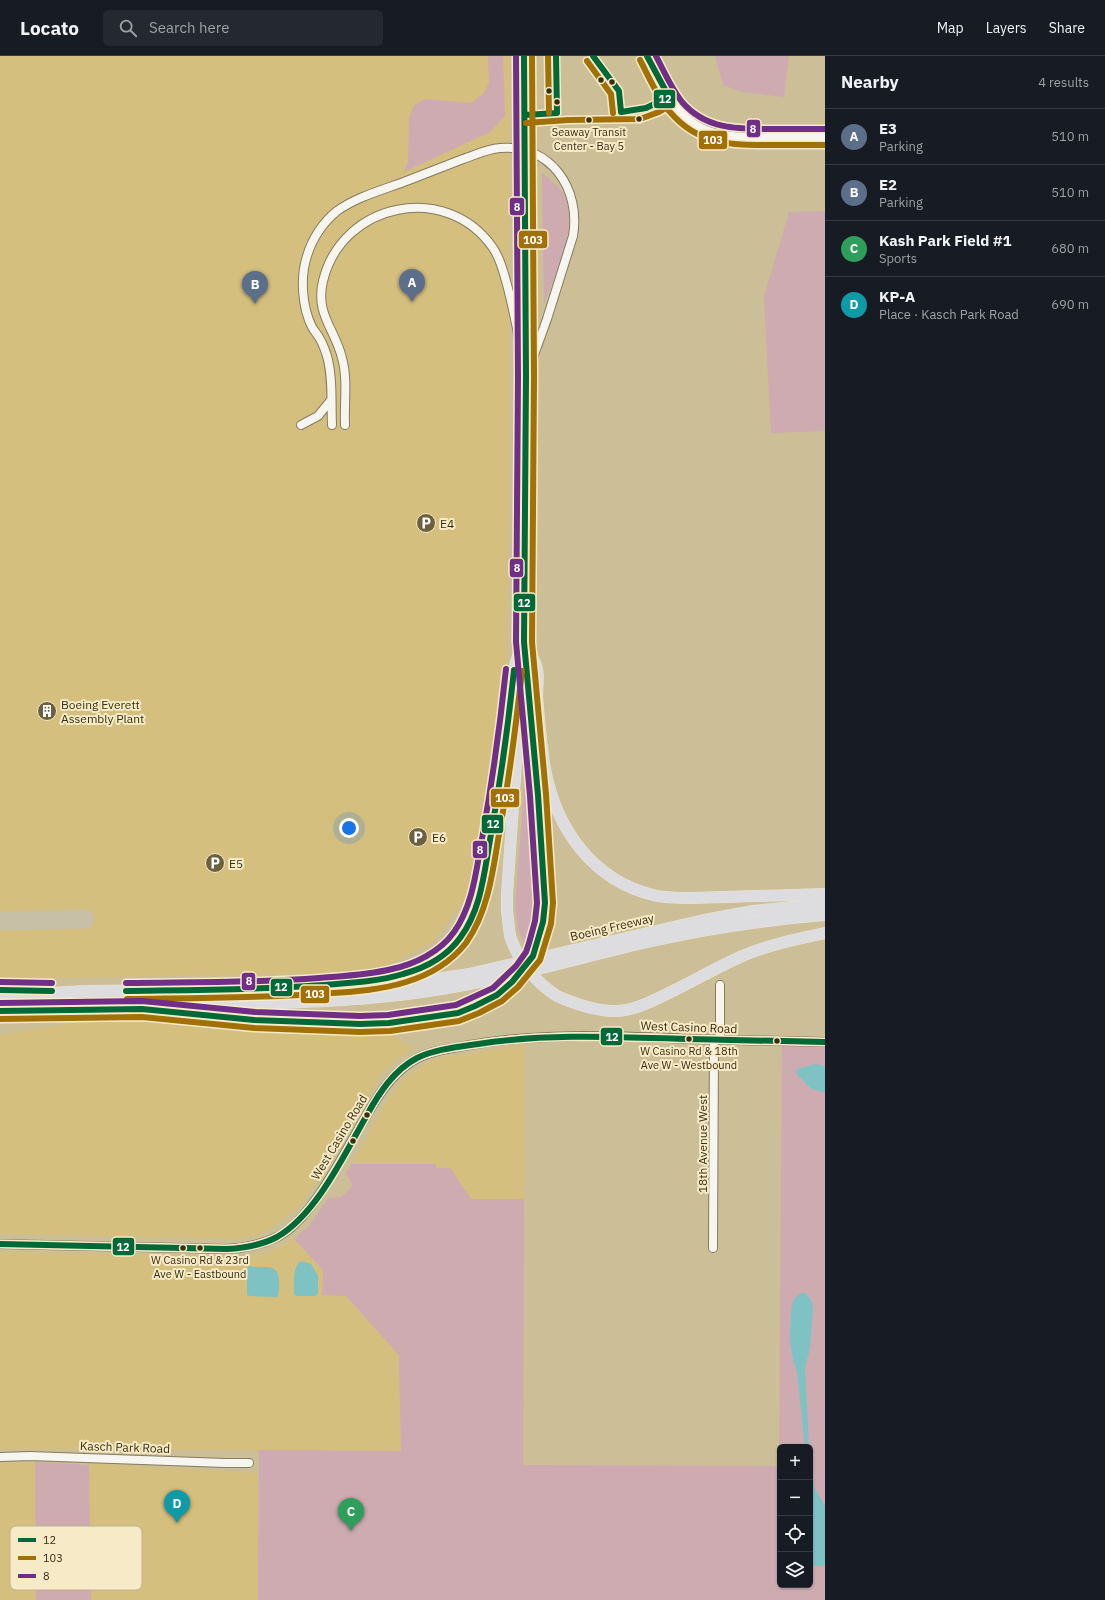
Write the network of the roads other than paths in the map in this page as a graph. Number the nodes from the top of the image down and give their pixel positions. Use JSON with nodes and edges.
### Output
{"nodes":[{"id":1,"x":518,"y":56,"type":"edge"},
{"id":2,"x":524,"y":56,"type":"edge"},
{"id":3,"x":647,"y":56,"type":"edge"},
{"id":4,"x":524,"y":74,"type":"junction"},
{"id":5,"x":825,"y":137,"type":"edge"},
{"id":6,"x":526,"y":377,"type":"junction"},
{"id":7,"x":331,"y":400,"type":"junction"},
{"id":8,"x":332,"y":425,"type":"dead end"},
{"id":9,"x":345,"y":425,"type":"dead end"},
{"id":10,"x":301,"y":426,"type":"dead end"},
{"id":11,"x":524,"y":642,"type":"junction"},
{"id":12,"x":825,"y":894,"type":"edge"},
{"id":13,"x":825,"y":904,"type":"edge"},
{"id":14,"x":825,"y":915,"type":"edge"},
{"id":15,"x":825,"y":933,"type":"edge"},
{"id":16,"x":538,"y":945,"type":"tunnel mouth"},
{"id":17,"x":720,"y":985,"type":"dead end"},
{"id":18,"x":281,"y":989,"type":"junction"},
{"id":19,"x":0,"y":990,"type":"edge"},
{"id":20,"x":85,"y":991,"type":"junction"},
{"id":21,"x":497,"y":995,"type":"tunnel mouth"},
{"id":22,"x":0,"y":996,"type":"edge"},
{"id":23,"x":142,"y":1009,"type":"junction"},
{"id":24,"x":0,"y":1011,"type":"edge"},
{"id":25,"x":717,"y":1040,"type":"junction"},
{"id":26,"x":825,"y":1042,"type":"edge"},
{"id":27,"x":0,"y":1244,"type":"edge"},
{"id":28,"x":713,"y":1248,"type":"dead end"},
{"id":29,"x":0,"y":1457,"type":"edge"},
{"id":30,"x":249,"y":1463,"type":"dead end"}],
"edges":[{"from":1,"to":4,"type":"street"},
{"from":2,"to":4,"type":"street"},
{"from":3,"to":5,"type":"street"},
{"from":4,"to":6,"type":"street","bridge":true},
{"from":6,"to":7,"type":"street"},
{"from":6,"to":9,"type":"street"},
{"from":6,"to":11,"type":"street"},
{"from":7,"to":8,"type":"street"},
{"from":7,"to":10,"type":"street"},
{"from":11,"to":12,"type":"highway"},
{"from":11,"to":15,"type":"highway","bridge":true},
{"from":11,"to":16,"type":"highway"},
{"from":11,"to":18,"type":"highway"},
{"from":13,"to":18,"type":"highway","name":"Boeing Freeway"},
{"from":14,"to":23,"type":"highway","name":"Boeing Freeway"},
{"from":17,"to":25,"type":"street","name":"18th Avenue West"},
{"from":18,"to":20,"type":"highway","name":"Boeing Freeway"},
{"from":19,"to":20,"type":"highway"},
{"from":20,"to":22,"type":"highway","name":"Boeing Freeway"},
{"from":21,"to":23,"type":"highway"},
{"from":23,"to":24,"type":"highway","name":"Boeing Freeway"},
{"from":25,"to":26,"type":"street","name":"West Casino Road"},
{"from":25,"to":27,"type":"street","name":"West Casino Road"},
{"from":25,"to":28,"type":"street","name":"18th Avenue West"},
{"from":29,"to":30,"type":"street","name":"Kasch Park Road"}]}
